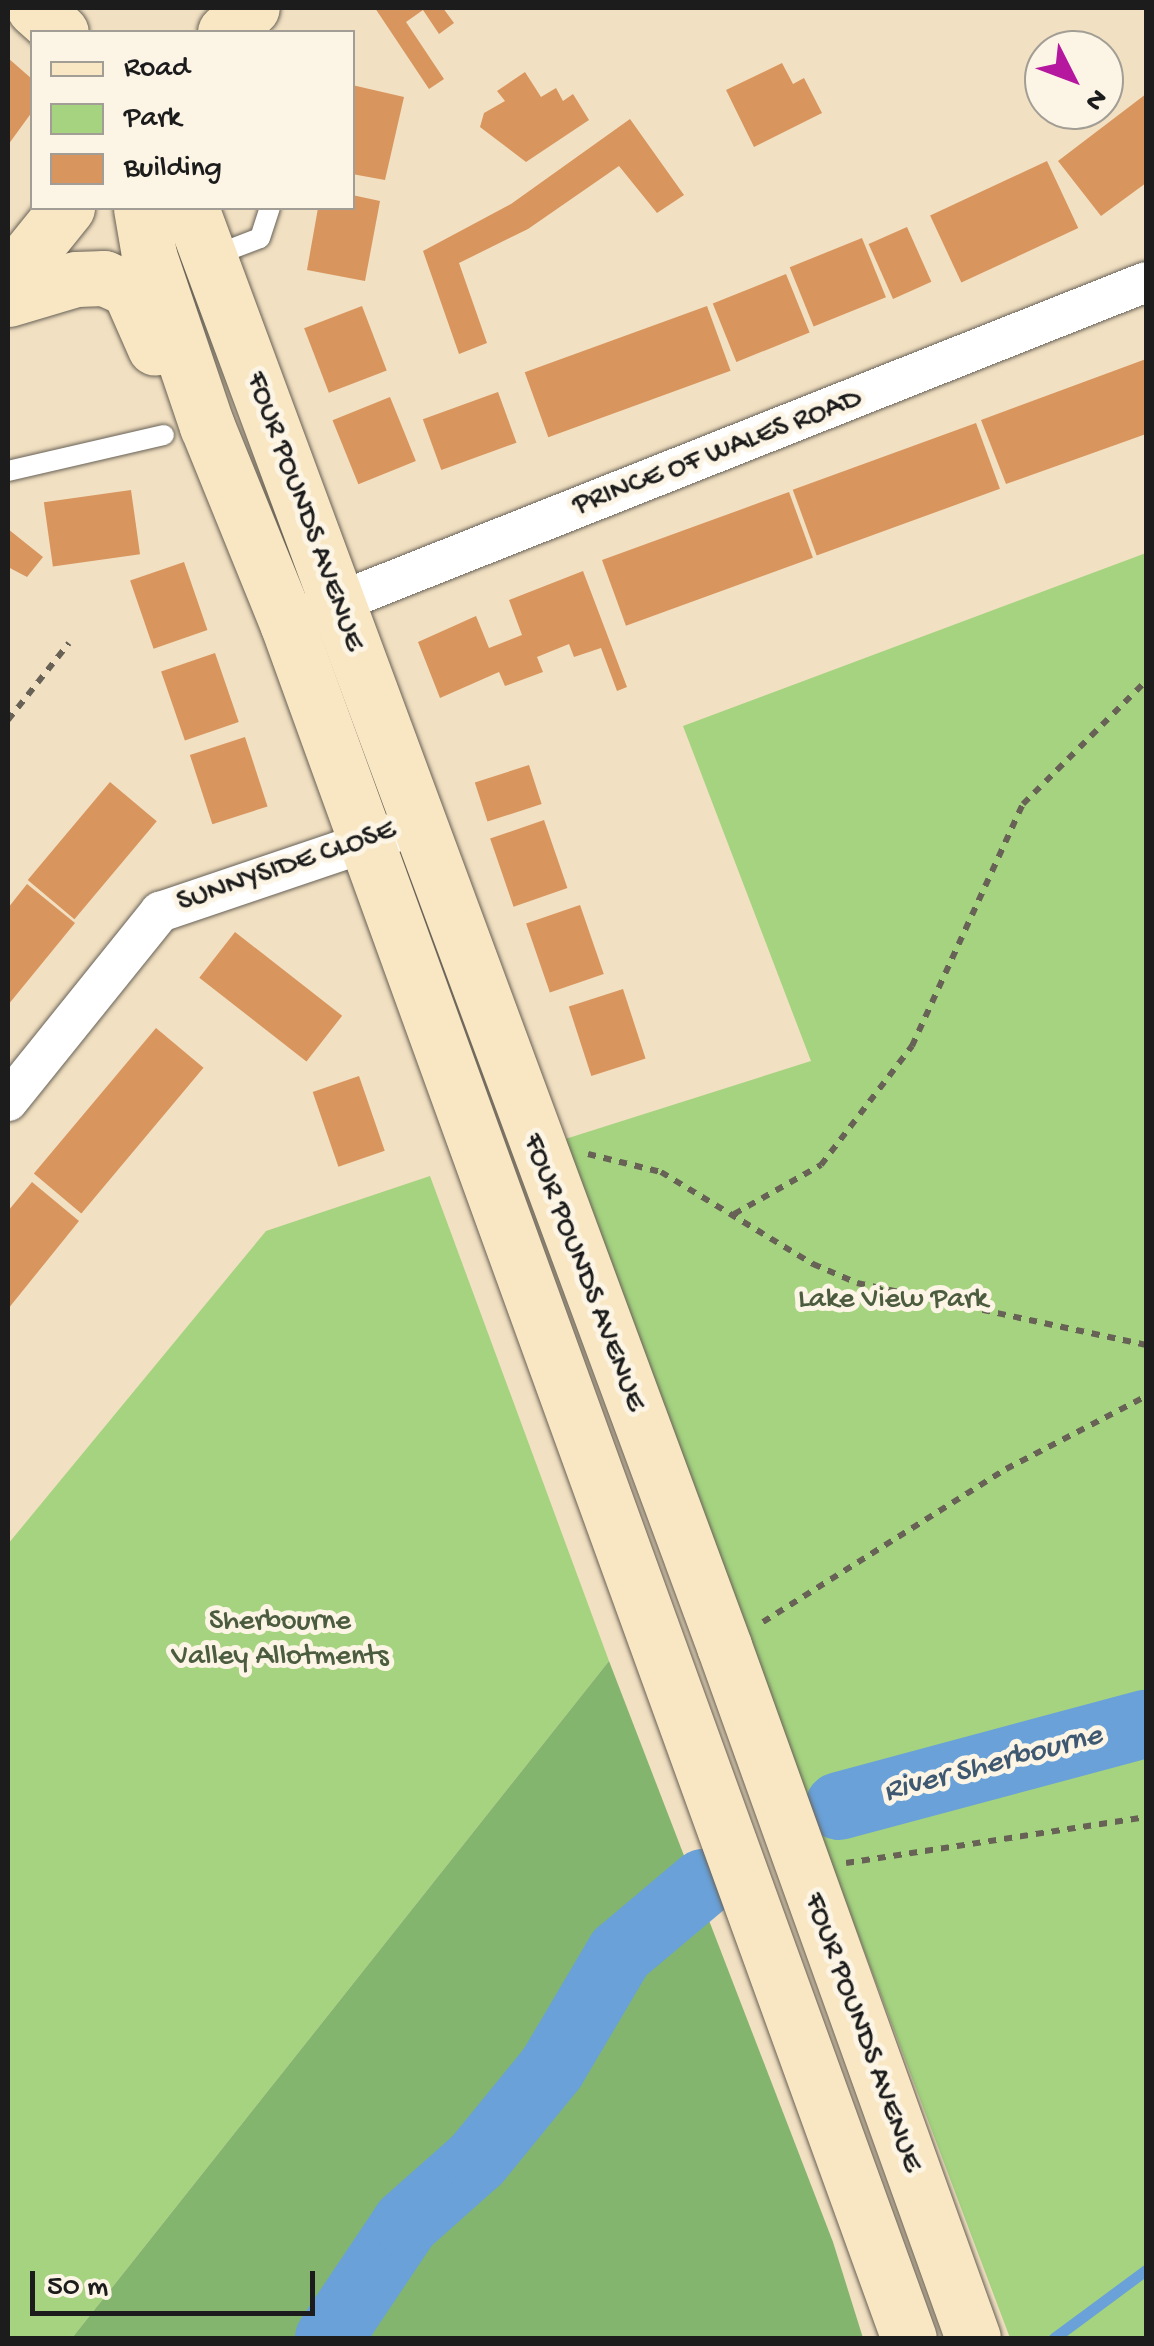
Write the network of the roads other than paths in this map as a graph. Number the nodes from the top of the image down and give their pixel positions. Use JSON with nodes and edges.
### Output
{"nodes":[{"id":1,"x":34,"y":8,"type":"edge"},
{"id":2,"x":252,"y":8,"type":"edge"},
{"id":3,"x":59,"y":30,"type":"edge"},
{"id":4,"x":226,"y":30,"type":"edge"},
{"id":5,"x":65,"y":210,"type":"edge"},
{"id":6,"x":141,"y":210,"type":"edge"},
{"id":7,"x":269,"y":210,"type":"edge"},
{"id":8,"x":200,"y":232,"type":"edge"},
{"id":9,"x":8,"y":281,"type":"edge"},
{"id":10,"x":1146,"y":282,"type":"edge"},
{"id":11,"x":8,"y":300,"type":"edge"},
{"id":12,"x":185,"y":431,"type":"junction"},
{"id":13,"x":8,"y":471,"type":"edge"},
{"id":14,"x":337,"y":604,"type":"junction"},
{"id":15,"x":287,"y":623,"type":"junction"},
{"id":16,"x":417,"y":824,"type":"junction"},
{"id":17,"x":366,"y":842,"type":"junction"},
{"id":18,"x":8,"y":1101,"type":"edge"},
{"id":19,"x":909,"y":2338,"type":"edge"},
{"id":20,"x":973,"y":2338,"type":"edge"}],
"edges":[{"from":1,"to":3,"type":"main road"},
{"from":2,"to":4,"type":"main road"},
{"from":5,"to":9,"type":"main road"},
{"from":6,"to":12,"type":"main road","name":"FOUR POUNDS AVENUE"},
{"from":7,"to":8,"type":"lane"},
{"from":8,"to":14,"type":"main road","name":"FOUR POUNDS AVENUE"},
{"from":10,"to":14,"type":"street","name":"PRINCE OF WALES ROAD"},
{"from":11,"to":12,"type":"main road"},
{"from":12,"to":13,"type":"lane"},
{"from":12,"to":15,"type":"main road","name":"FOUR POUNDS AVENUE"},
{"from":14,"to":15,"type":"street","name":"PRINCE OF WALES ROAD"},
{"from":14,"to":16,"type":"main road","name":"FOUR POUNDS AVENUE"},
{"from":15,"to":17,"type":"main road","name":"FOUR POUNDS AVENUE"},
{"from":16,"to":17,"type":"street","name":"SUNNYSIDE CLOSE"},
{"from":16,"to":20,"type":"main road","name":"FOUR POUNDS AVENUE"},
{"from":17,"to":18,"type":"street","name":"SUNNYSIDE CLOSE"},
{"from":17,"to":19,"type":"main road","name":"FOUR POUNDS AVENUE"}]}
